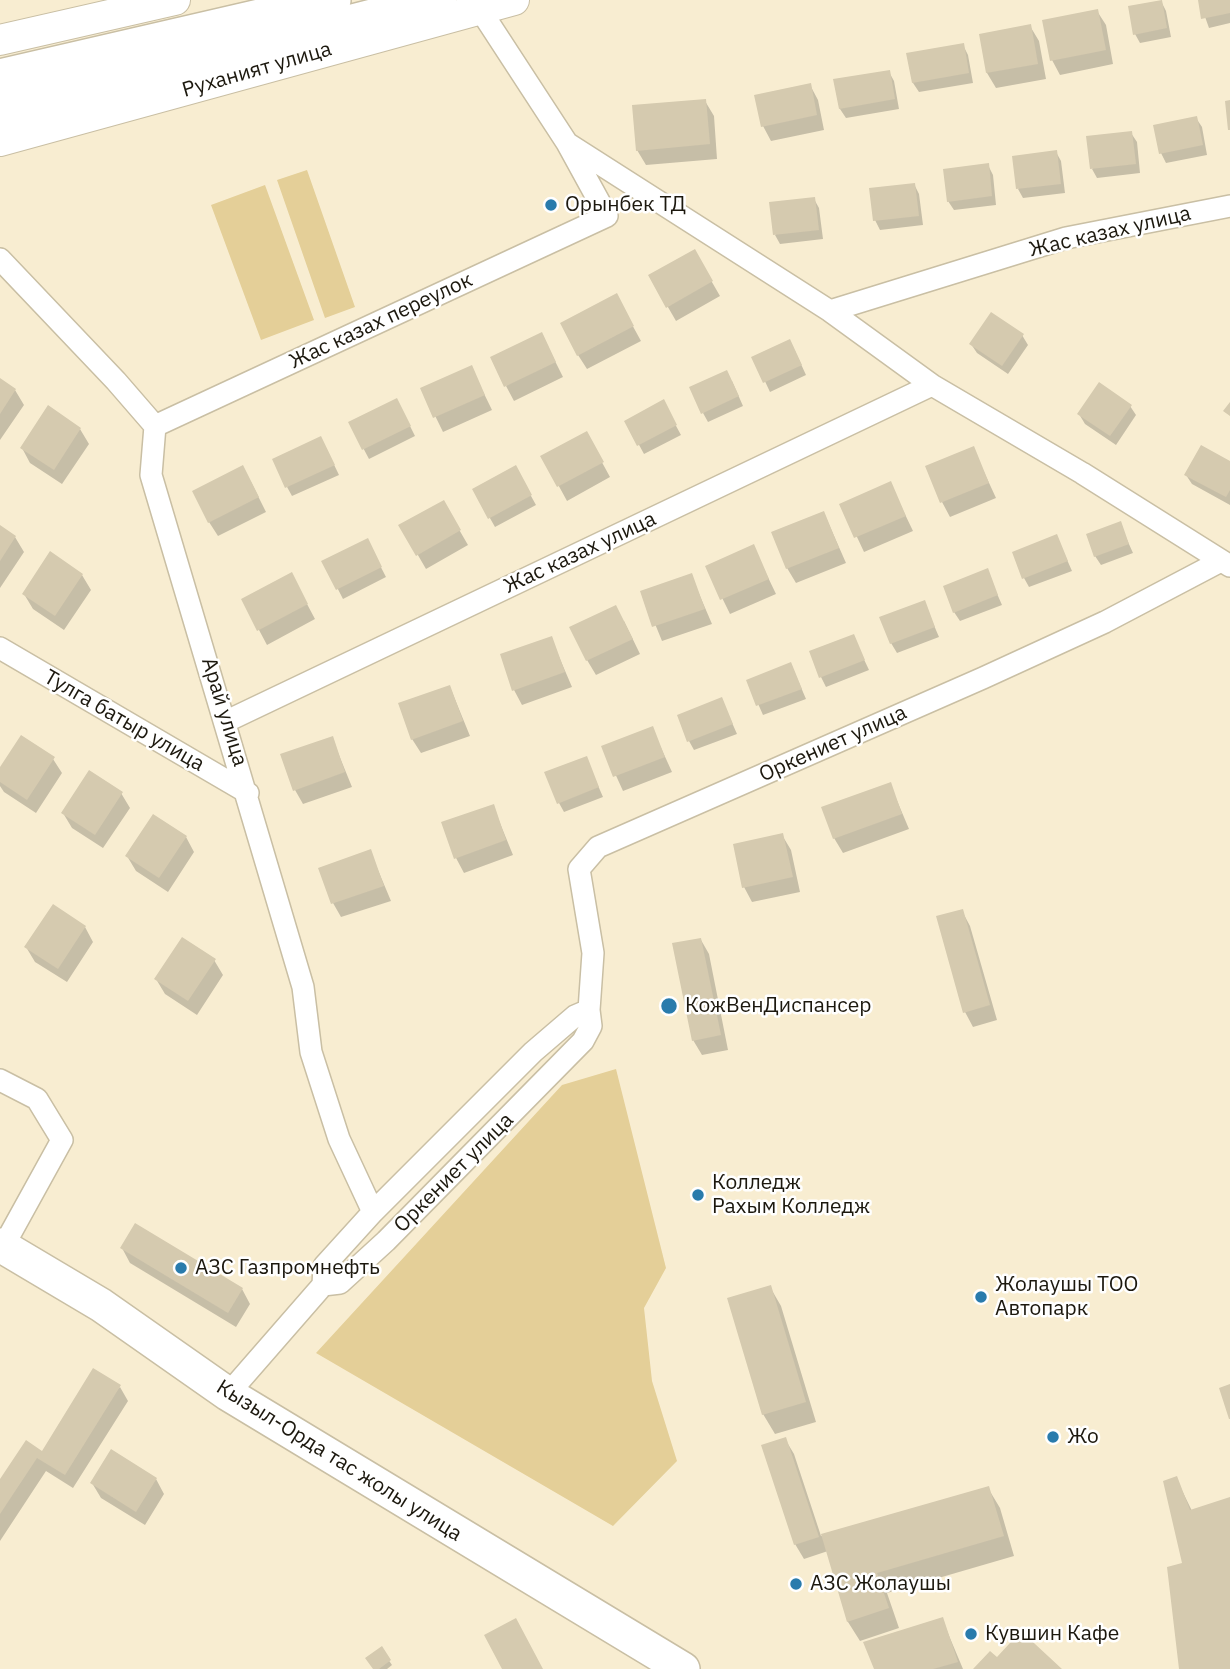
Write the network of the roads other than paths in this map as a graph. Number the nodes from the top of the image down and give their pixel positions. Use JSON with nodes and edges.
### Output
{"nodes":[{"id":1,"x":175,"y":0,"type":"edge"},
{"id":2,"x":333,"y":0,"type":"edge"},
{"id":3,"x":439,"y":0,"type":"edge"},
{"id":4,"x":514,"y":0,"type":"edge"},
{"id":5,"x":478,"y":8,"type":"junction"},
{"id":6,"x":0,"y":40,"type":"edge"},
{"id":7,"x":0,"y":77,"type":"edge"},
{"id":8,"x":0,"y":112,"type":"edge"},
{"id":9,"x":0,"y":141,"type":"edge"},
{"id":10,"x":567,"y":143,"type":"junction"},
{"id":11,"x":1230,"y":206,"type":"edge"},
{"id":12,"x":0,"y":260,"type":"edge"},
{"id":13,"x":830,"y":311,"type":"junction"},
{"id":14,"x":932,"y":385,"type":"junction"},
{"id":15,"x":155,"y":426,"type":"junction"},
{"id":16,"x":1225,"y":564,"type":"edge"},
{"id":17,"x":0,"y":648,"type":"edge"},
{"id":18,"x":227,"y":721,"type":"junction"},
{"id":19,"x":248,"y":793,"type":"junction"},
{"id":20,"x":589,"y":1010,"type":"junction"},
{"id":21,"x":0,"y":1080,"type":"edge"},
{"id":22,"x":373,"y":1212,"type":"junction"},
{"id":23,"x":2,"y":1246,"type":"edge"},
{"id":24,"x":323,"y":1285,"type":"junction"},
{"id":25,"x":228,"y":1394,"type":"junction"},
{"id":26,"x":683,"y":1669,"type":"edge"}],
"edges":[{"from":1,"to":6,"type":"main road"},
{"from":2,"to":7,"type":"highway"},
{"from":3,"to":8,"type":"highway"},
{"from":4,"to":5,"type":"main road","name":"Руханият улица"},
{"from":5,"to":9,"type":"main road","name":"Руханият улица"},
{"from":5,"to":10,"type":"street"},
{"from":10,"to":13,"type":"street"},
{"from":10,"to":15,"type":"street","name":"Жас казах переулок"},
{"from":11,"to":13,"type":"street","name":"Жас казах улица"},
{"from":12,"to":15,"type":"street"},
{"from":13,"to":14,"type":"street"},
{"from":14,"to":16,"type":"street"},
{"from":14,"to":18,"type":"street","name":"Жас казах улица"},
{"from":15,"to":18,"type":"street","name":"Арай улица"},
{"from":16,"to":20,"type":"street","name":"Оркениет улица"},
{"from":17,"to":19,"type":"street","name":"Тулга батыр улица"},
{"from":18,"to":19,"type":"street","name":"Арай улица"},
{"from":19,"to":22,"type":"street","name":"Арай улица"},
{"from":20,"to":22,"type":"street","name":"Оркениет улица"},
{"from":20,"to":24,"type":"street","name":"Оркениет улица"},
{"from":21,"to":23,"type":"street"},
{"from":22,"to":24,"type":"street","name":"Оркениет улица"},
{"from":23,"to":25,"type":"main road","name":"Кызыл-Орда тас жолы улица"},
{"from":24,"to":25,"type":"street","name":"Оркениет улица"},
{"from":25,"to":26,"type":"main road","name":"Кызыл-Орда тас жолы улица"}]}
